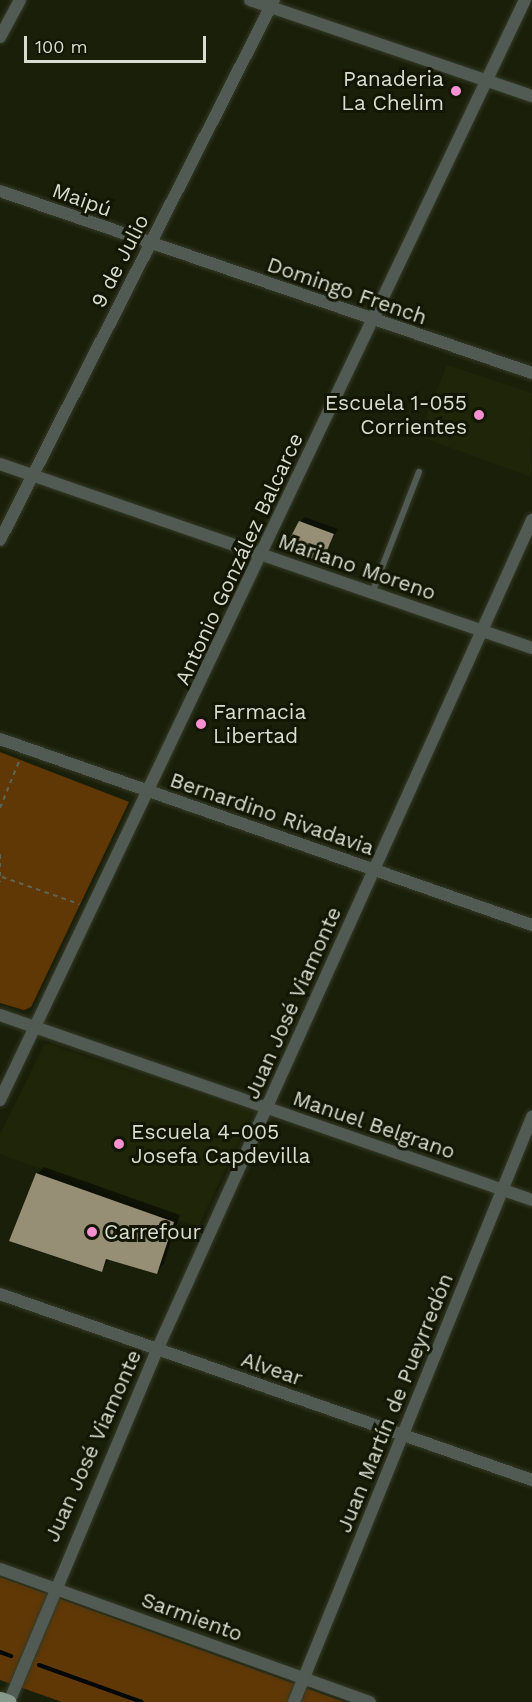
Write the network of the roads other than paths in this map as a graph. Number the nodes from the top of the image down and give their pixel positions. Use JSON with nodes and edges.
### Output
{"nodes":[{"id":1,"x":20,"y":0,"type":"edge"},
{"id":2,"x":250,"y":0,"type":"edge"},
{"id":3,"x":525,"y":0,"type":"edge"},
{"id":4,"x":272,"y":3,"type":"edge"},
{"id":5,"x":0,"y":38,"type":"edge"},
{"id":6,"x":487,"y":81,"type":"junction"},
{"id":7,"x":532,"y":96,"type":"edge"},
{"id":8,"x":0,"y":191,"type":"edge"},
{"id":9,"x":150,"y":245,"type":"junction"},
{"id":10,"x":374,"y":320,"type":"junction"},
{"id":11,"x":532,"y":373,"type":"edge"},
{"id":12,"x":0,"y":464,"type":"edge"},
{"id":13,"x":419,"y":472,"type":"dead end"},
{"id":14,"x":33,"y":475,"type":"junction"},
{"id":15,"x":532,"y":520,"type":"edge"},
{"id":16,"x":0,"y":540,"type":"edge"},
{"id":17,"x":263,"y":555,"type":"junction"},
{"id":18,"x":372,"y":593,"type":"junction"},
{"id":19,"x":482,"y":630,"type":"junction"},
{"id":20,"x":532,"y":648,"type":"edge"},
{"id":21,"x":0,"y":739,"type":"edge"},
{"id":22,"x":149,"y":792,"type":"junction"},
{"id":23,"x":374,"y":870,"type":"junction"},
{"id":24,"x":532,"y":925,"type":"edge"},
{"id":25,"x":0,"y":1015,"type":"edge"},
{"id":26,"x":35,"y":1027,"type":"junction"},
{"id":27,"x":0,"y":1100,"type":"edge"},
{"id":28,"x":266,"y":1109,"type":"junction"},
{"id":29,"x":532,"y":1117,"type":"edge"},
{"id":30,"x":501,"y":1189,"type":"junction"},
{"id":31,"x":532,"y":1200,"type":"edge"},
{"id":32,"x":0,"y":1294,"type":"edge"},
{"id":33,"x":157,"y":1350,"type":"junction"},
{"id":34,"x":405,"y":1436,"type":"junction"},
{"id":35,"x":532,"y":1480,"type":"edge"},
{"id":36,"x":0,"y":1569,"type":"edge"},
{"id":37,"x":52,"y":1587,"type":"junction"},
{"id":38,"x":304,"y":1678,"type":"junction"},
{"id":39,"x":0,"y":1699,"type":"edge"},
{"id":40,"x":9,"y":1702,"type":"edge"},
{"id":41,"x":294,"y":1702,"type":"edge"},
{"id":42,"x":370,"y":1702,"type":"edge"}],
"edges":[{"from":1,"to":5,"type":"street"},
{"from":2,"to":4,"type":"street"},
{"from":3,"to":6,"type":"street","name":"Antonio González Balcarce"},
{"from":4,"to":6,"type":"street"},
{"from":4,"to":9,"type":"street","name":"9 de Julio"},
{"from":6,"to":7,"type":"street"},
{"from":6,"to":10,"type":"street","name":"Antonio González Balcarce"},
{"from":8,"to":9,"type":"street","name":"Maipú"},
{"from":9,"to":10,"type":"street","name":"Domingo French"},
{"from":9,"to":14,"type":"street","name":"9 de Julio"},
{"from":10,"to":11,"type":"street","name":"Domingo French"},
{"from":10,"to":17,"type":"street","name":"Antonio González Balcarce"},
{"from":12,"to":14,"type":"street","name":"Mariano Moreno"},
{"from":13,"to":18,"type":"lane"},
{"from":14,"to":16,"type":"street","name":"9 de Julio"},
{"from":14,"to":17,"type":"street","name":"Mariano Moreno"},
{"from":15,"to":19,"type":"street","name":"Juan José Viamonte"},
{"from":17,"to":18,"type":"street","name":"Mariano Moreno"},
{"from":17,"to":22,"type":"street","name":"Antonio González Balcarce"},
{"from":18,"to":19,"type":"street","name":"Mariano Moreno"},
{"from":19,"to":20,"type":"street","name":"Mariano Moreno"},
{"from":19,"to":23,"type":"street","name":"Juan José Viamonte"},
{"from":21,"to":22,"type":"street","name":"Bernardino Rivadavia"},
{"from":22,"to":23,"type":"street","name":"Bernardino Rivadavia"},
{"from":22,"to":26,"type":"street","name":"Antonio González Balcarce"},
{"from":23,"to":24,"type":"street","name":"Bernardino Rivadavia"},
{"from":23,"to":28,"type":"street","name":"Juan José Viamonte"},
{"from":25,"to":26,"type":"street","name":"Manuel Belgrano"},
{"from":26,"to":27,"type":"street","name":"Antonio González Balcarce"},
{"from":26,"to":28,"type":"street","name":"Manuel Belgrano"},
{"from":28,"to":30,"type":"street","name":"Manuel Belgrano"},
{"from":28,"to":33,"type":"street","name":"Juan José Viamonte"},
{"from":29,"to":30,"type":"street","name":"Juan Martín de Pueyrredón"},
{"from":30,"to":31,"type":"street","name":"Manuel Belgrano"},
{"from":30,"to":34,"type":"street","name":"Juan Martín de Pueyrredón"},
{"from":32,"to":33,"type":"street","name":"Alvear"},
{"from":33,"to":34,"type":"street","name":"Alvear"},
{"from":33,"to":37,"type":"street","name":"Juan José Viamonte"},
{"from":34,"to":35,"type":"street","name":"Alvear"},
{"from":34,"to":38,"type":"street","name":"Juan Martín de Pueyrredón"},
{"from":36,"to":37,"type":"street","name":"Sarmiento"},
{"from":37,"to":38,"type":"street","name":"Sarmiento"},
{"from":37,"to":40,"type":"street","name":"Juan José Viamonte"},
{"from":38,"to":41,"type":"street","name":"Juan Martín de Pueyrredón"},
{"from":38,"to":42,"type":"street","name":"Sarmiento"},
{"from":39,"to":40,"type":"main road"}]}
